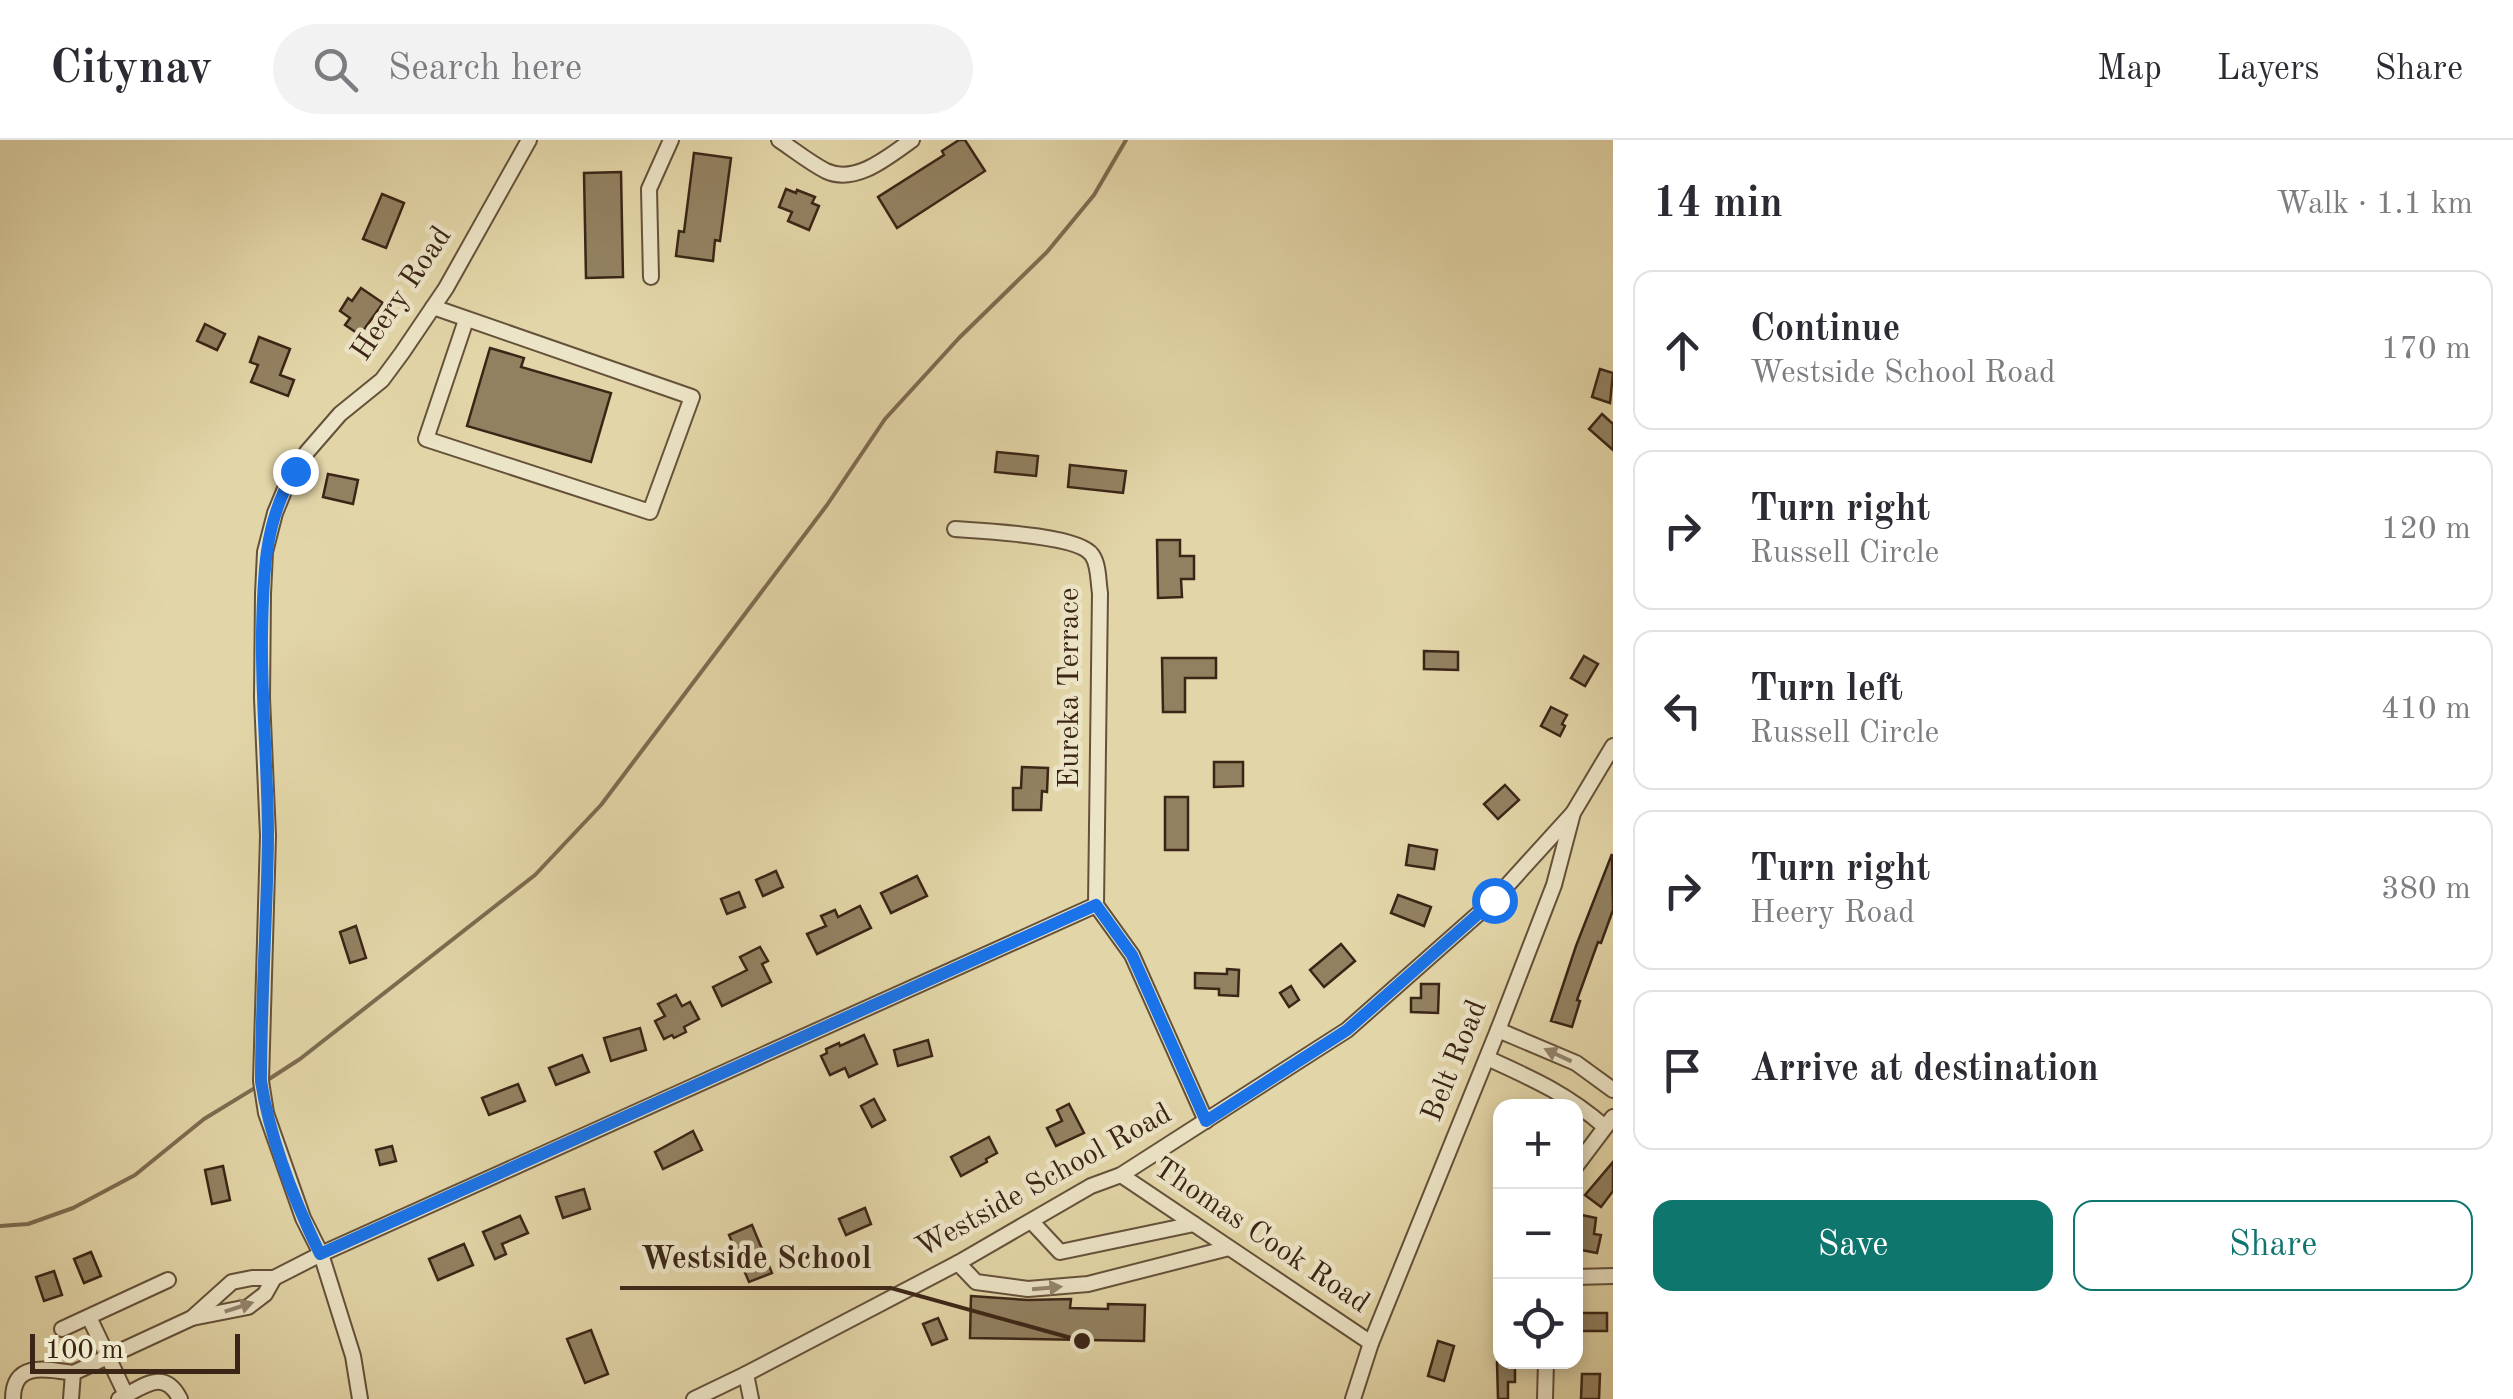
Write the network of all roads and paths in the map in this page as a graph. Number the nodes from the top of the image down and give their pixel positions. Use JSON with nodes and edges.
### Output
{"nodes":[{"id":1,"x":529,"y":140,"type":"edge"},
{"id":2,"x":670,"y":140,"type":"edge"},
{"id":3,"x":779,"y":140,"type":"edge"},
{"id":4,"x":912,"y":140,"type":"edge"},
{"id":5,"x":652,"y":277,"type":"dead end"},
{"id":6,"x":433,"y":307,"type":"junction"},
{"id":7,"x":466,"y":320,"type":"junction"},
{"id":8,"x":955,"y":528,"type":"dead end"},
{"id":9,"x":1613,"y":746,"type":"edge"},
{"id":10,"x":1573,"y":814,"type":"junction"},
{"id":11,"x":1096,"y":905,"type":"junction"},
{"id":12,"x":1498,"y":1030,"type":"junction"},
{"id":13,"x":1487,"y":1058,"type":"junction"},
{"id":14,"x":1613,"y":1090,"type":"edge"},
{"id":15,"x":1206,"y":1121,"type":"junction"},
{"id":16,"x":1609,"y":1122,"type":"edge"},
{"id":17,"x":1583,"y":1157,"type":"edge"},
{"id":18,"x":1121,"y":1175,"type":"junction"},
{"id":19,"x":1032,"y":1222,"type":"junction"},
{"id":20,"x":1194,"y":1224,"type":"junction"},
{"id":21,"x":1229,"y":1248,"type":"junction"},
{"id":22,"x":320,"y":1254,"type":"junction"},
{"id":23,"x":958,"y":1263,"type":"junction"},
{"id":24,"x":1583,"y":1276,"type":"edge"},
{"id":25,"x":1613,"y":1276,"type":"edge"},
{"id":26,"x":274,"y":1278,"type":"junction"},
{"id":27,"x":168,"y":1280,"type":"dead end"},
{"id":28,"x":89,"y":1317,"type":"junction"},
{"id":29,"x":192,"y":1318,"type":"junction"},
{"id":30,"x":62,"y":1330,"type":"dead end"},
{"id":31,"x":1370,"y":1343,"type":"junction"},
{"id":32,"x":109,"y":1356,"type":"junction"},
{"id":33,"x":1546,"y":1369,"type":"edge"},
{"id":34,"x":73,"y":1373,"type":"junction"},
{"id":35,"x":746,"y":1374,"type":"junction"},
{"id":36,"x":122,"y":1397,"type":"edge"},
{"id":37,"x":14,"y":1399,"type":"edge"},
{"id":38,"x":71,"y":1399,"type":"edge"},
{"id":39,"x":180,"y":1399,"type":"edge"},
{"id":40,"x":360,"y":1399,"type":"edge"},
{"id":41,"x":694,"y":1399,"type":"edge"},
{"id":42,"x":751,"y":1399,"type":"edge"},
{"id":43,"x":1353,"y":1399,"type":"edge"},
{"id":44,"x":1545,"y":1399,"type":"edge"}],
"edges":[{"from":1,"to":6,"type":"street","name":"Heery Road"},
{"from":2,"to":5,"type":"street"},
{"from":3,"to":4,"type":"street"},
{"from":6,"to":7,"type":"street"},
{"from":6,"to":22,"type":"street","name":"Heery Road"},
{"from":7,"to":7,"type":"street"},
{"from":8,"to":11,"type":"street","name":"Eureka Terrace"},
{"from":9,"to":10,"type":"street","name":"Belt Road"},
{"from":10,"to":12,"type":"street","name":"Belt Road"},
{"from":10,"to":15,"type":"street","name":"Westside School Road"},
{"from":11,"to":15,"type":"street"},
{"from":11,"to":22,"type":"street"},
{"from":12,"to":13,"type":"street","name":"Belt Road"},
{"from":14,"to":12,"type":"street","one_way":true},
{"from":13,"to":16,"type":"street"},
{"from":13,"to":31,"type":"street","name":"Belt Road"},
{"from":15,"to":18,"type":"street","name":"Westside School Road"},
{"from":16,"to":17,"type":"street"},
{"from":18,"to":19,"type":"street","name":"Westside School Road"},
{"from":18,"to":20,"type":"street","name":"Thomas Cook Road"},
{"from":19,"to":20,"type":"street"},
{"from":19,"to":23,"type":"street","name":"Westside School Road"},
{"from":20,"to":21,"type":"street","name":"Thomas Cook Road"},
{"from":23,"to":21,"type":"street","one_way":true},
{"from":21,"to":31,"type":"street","name":"Thomas Cook Road"},
{"from":22,"to":26,"type":"street"},
{"from":22,"to":40,"type":"street","name":"Heery Road"},
{"from":23,"to":35,"type":"street","name":"Westside School Road"},
{"from":24,"to":25,"type":"street"},
{"from":26,"to":29,"type":"street"},
{"from":29,"to":26,"type":"street","one_way":true},
{"from":27,"to":28,"type":"street"},
{"from":28,"to":30,"type":"street"},
{"from":28,"to":32,"type":"street"},
{"from":29,"to":32,"type":"street"},
{"from":31,"to":43,"type":"street","name":"Belt Road"},
{"from":32,"to":34,"type":"street"},
{"from":32,"to":36,"type":"street"},
{"from":33,"to":44,"type":"street"},
{"from":34,"to":37,"type":"street"},
{"from":34,"to":38,"type":"street"},
{"from":35,"to":41,"type":"street","name":"Westside School Road"},
{"from":35,"to":42,"type":"street"},
{"from":36,"to":39,"type":"street"}]}
